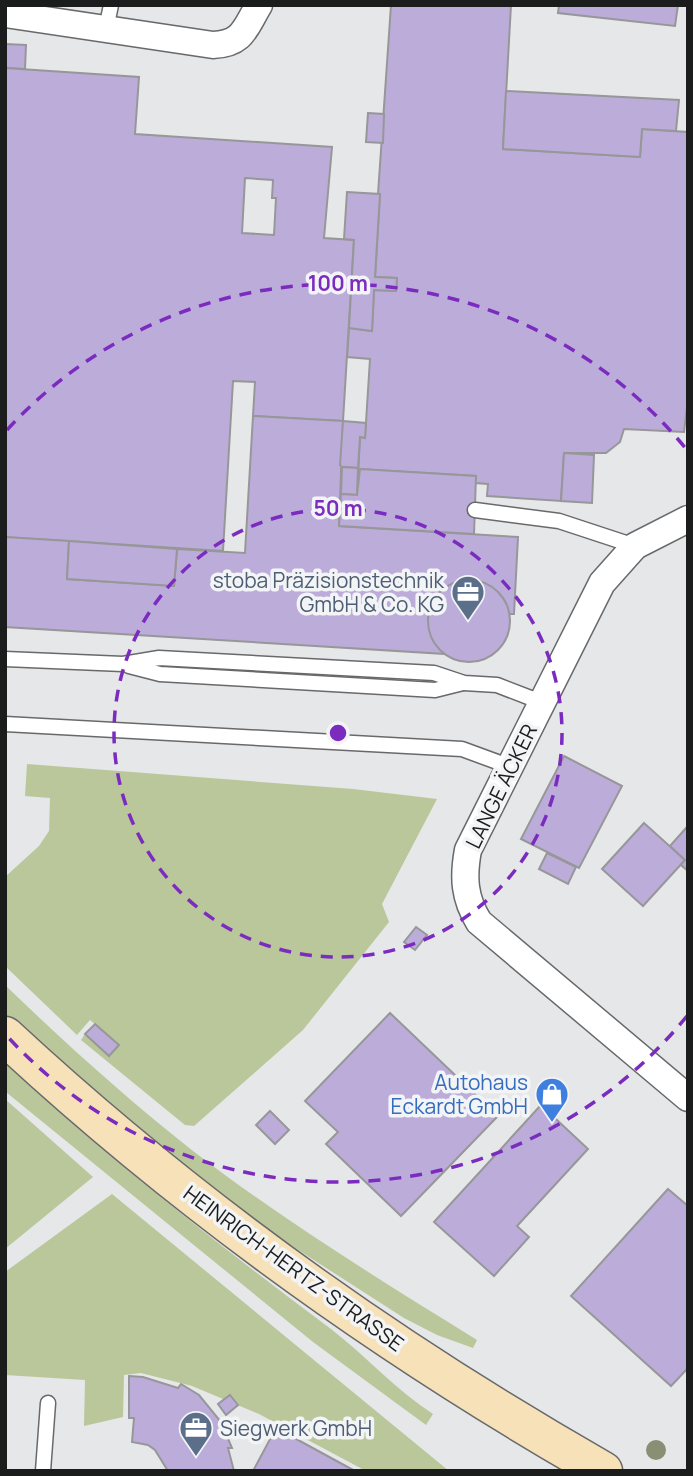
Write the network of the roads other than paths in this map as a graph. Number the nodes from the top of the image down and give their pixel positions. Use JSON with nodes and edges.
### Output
{"nodes":[{"id":1,"x":259,"y":5,"type":"edge"},
{"id":2,"x":14,"y":12,"type":"edge"},
{"id":3,"x":108,"y":17,"type":"edge"},
{"id":4,"x":475,"y":510,"type":"dead end"},
{"id":5,"x":688,"y":519,"type":"edge"},
{"id":6,"x":635,"y":546,"type":"junction"},
{"id":7,"x":5,"y":659,"type":"edge"},
{"id":8,"x":541,"y":702,"type":"junction"},
{"id":9,"x":5,"y":724,"type":"edge"},
{"id":10,"x":511,"y":767,"type":"junction"},
{"id":11,"x":5,"y":1036,"type":"edge"},
{"id":12,"x":688,"y":1098,"type":"edge"},
{"id":13,"x":48,"y":1403,"type":"dead end"},
{"id":14,"x":43,"y":1471,"type":"edge"},
{"id":15,"x":603,"y":1471,"type":"edge"}],
"edges":[{"from":1,"to":3,"type":"street"},
{"from":2,"to":3,"type":"street"},
{"from":4,"to":6,"type":"lane"},
{"from":5,"to":6,"type":"street","name":"LANGE ÄCKER"},
{"from":6,"to":8,"type":"street","name":"LANGE ÄCKER"},
{"from":7,"to":8,"type":"lane"},
{"from":8,"to":10,"type":"street","name":"LANGE ÄCKER"},
{"from":9,"to":10,"type":"lane"},
{"from":10,"to":12,"type":"street","name":"LANGE ÄCKER"},
{"from":11,"to":15,"type":"main road","name":"HEINRICH-HERTZ-STRASSE"},
{"from":13,"to":14,"type":"lane"}]}
